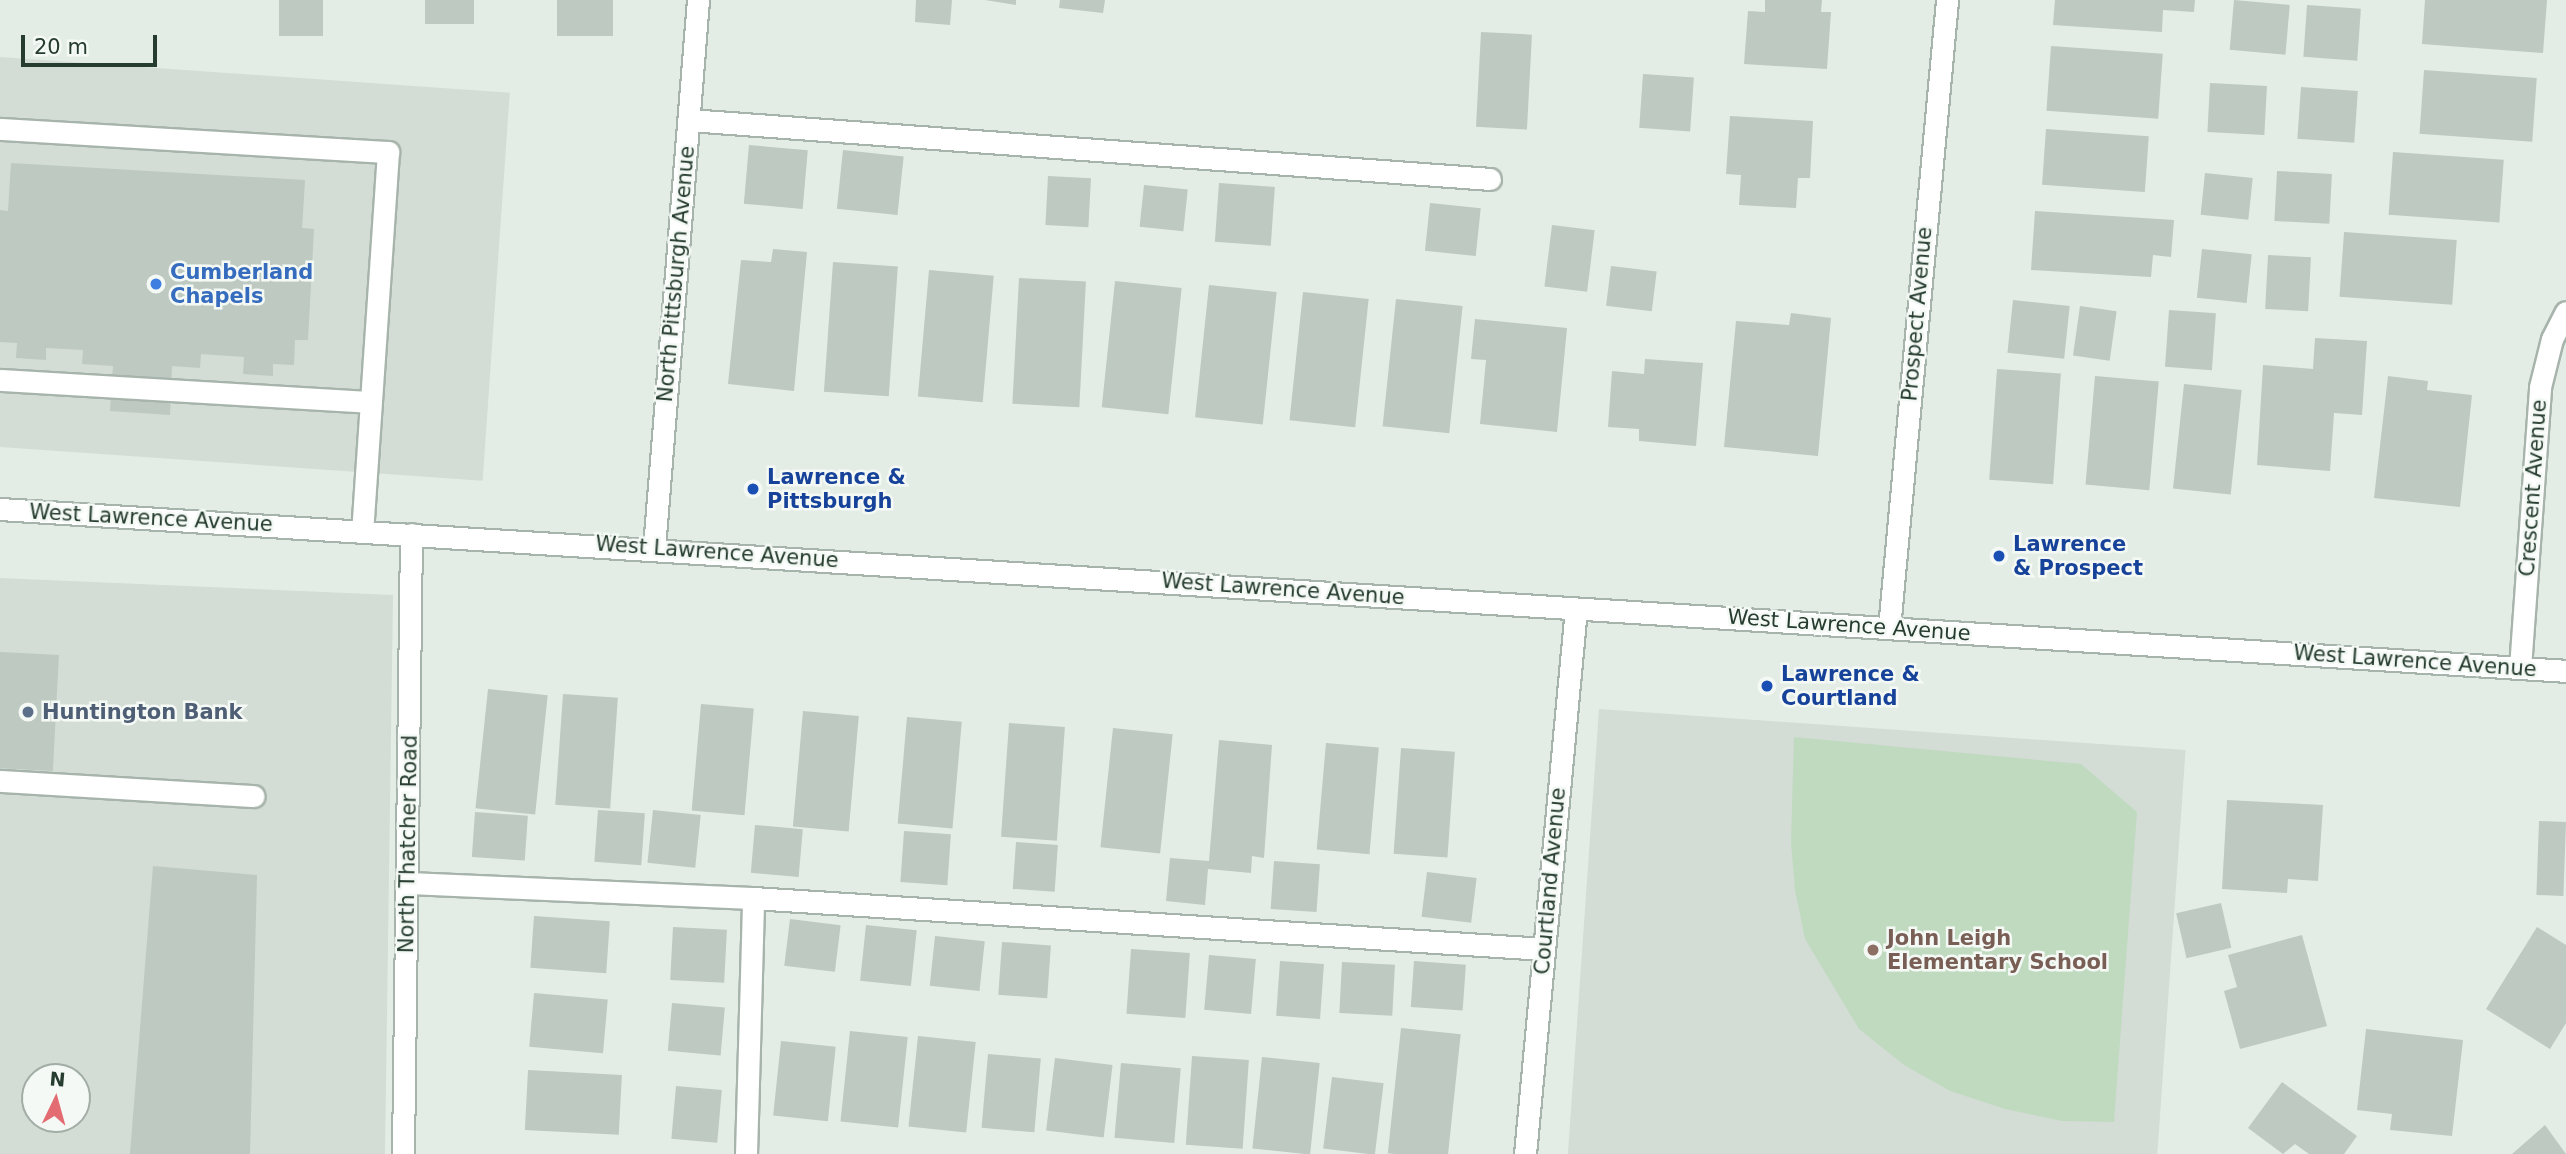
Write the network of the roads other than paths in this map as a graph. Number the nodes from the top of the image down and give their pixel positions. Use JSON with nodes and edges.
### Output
{"nodes":[{"id":1,"x":698,"y":0,"type":"edge"},
{"id":2,"x":1947,"y":0,"type":"edge"},
{"id":3,"x":689,"y":120,"type":"junction"},
{"id":4,"x":0,"y":129,"type":"edge"},
{"id":5,"x":1490,"y":180,"type":"dead end"},
{"id":6,"x":2566,"y":312,"type":"edge"},
{"id":7,"x":0,"y":380,"type":"edge"},
{"id":8,"x":370,"y":402,"type":"junction"},
{"id":9,"x":0,"y":509,"type":"edge"},
{"id":10,"x":362,"y":531,"type":"junction"},
{"id":11,"x":411,"y":534,"type":"junction"},
{"id":12,"x":654,"y":548,"type":"junction"},
{"id":13,"x":1576,"y":608,"type":"junction"},
{"id":14,"x":1889,"y":628,"type":"junction"},
{"id":15,"x":2520,"y":668,"type":"junction"},
{"id":16,"x":2566,"y":671,"type":"edge"},
{"id":17,"x":0,"y":781,"type":"edge"},
{"id":18,"x":254,"y":796,"type":"dead end"},
{"id":19,"x":408,"y":883,"type":"junction"},
{"id":20,"x":753,"y":898,"type":"junction"},
{"id":21,"x":1544,"y":949,"type":"junction"},
{"id":22,"x":404,"y":1154,"type":"edge"},
{"id":23,"x":746,"y":1154,"type":"edge"},
{"id":24,"x":1525,"y":1154,"type":"edge"}],
"edges":[{"from":1,"to":3,"type":"street","name":"North Pittsburgh Avenue"},
{"from":2,"to":14,"type":"street","name":"Prospect Avenue"},
{"from":3,"to":5,"type":"street"},
{"from":3,"to":12,"type":"street","name":"North Pittsburgh Avenue"},
{"from":4,"to":8,"type":"street"},
{"from":6,"to":15,"type":"street","name":"Crescent Avenue"},
{"from":7,"to":8,"type":"street"},
{"from":8,"to":10,"type":"street"},
{"from":9,"to":10,"type":"street","name":"West Lawrence Avenue"},
{"from":10,"to":11,"type":"street","name":"West Lawrence Avenue"},
{"from":11,"to":12,"type":"street","name":"West Lawrence Avenue"},
{"from":11,"to":19,"type":"street","name":"North Thatcher Road"},
{"from":12,"to":13,"type":"street","name":"West Lawrence Avenue"},
{"from":13,"to":14,"type":"street","name":"West Lawrence Avenue"},
{"from":13,"to":21,"type":"street","name":"Courtland Avenue"},
{"from":14,"to":15,"type":"street","name":"West Lawrence Avenue"},
{"from":15,"to":16,"type":"street","name":"West Lawrence Avenue"},
{"from":17,"to":18,"type":"street"},
{"from":19,"to":20,"type":"street"},
{"from":19,"to":22,"type":"street","name":"North Thatcher Road"},
{"from":20,"to":21,"type":"street"},
{"from":20,"to":23,"type":"street"},
{"from":21,"to":24,"type":"street","name":"Courtland Avenue"}]}
